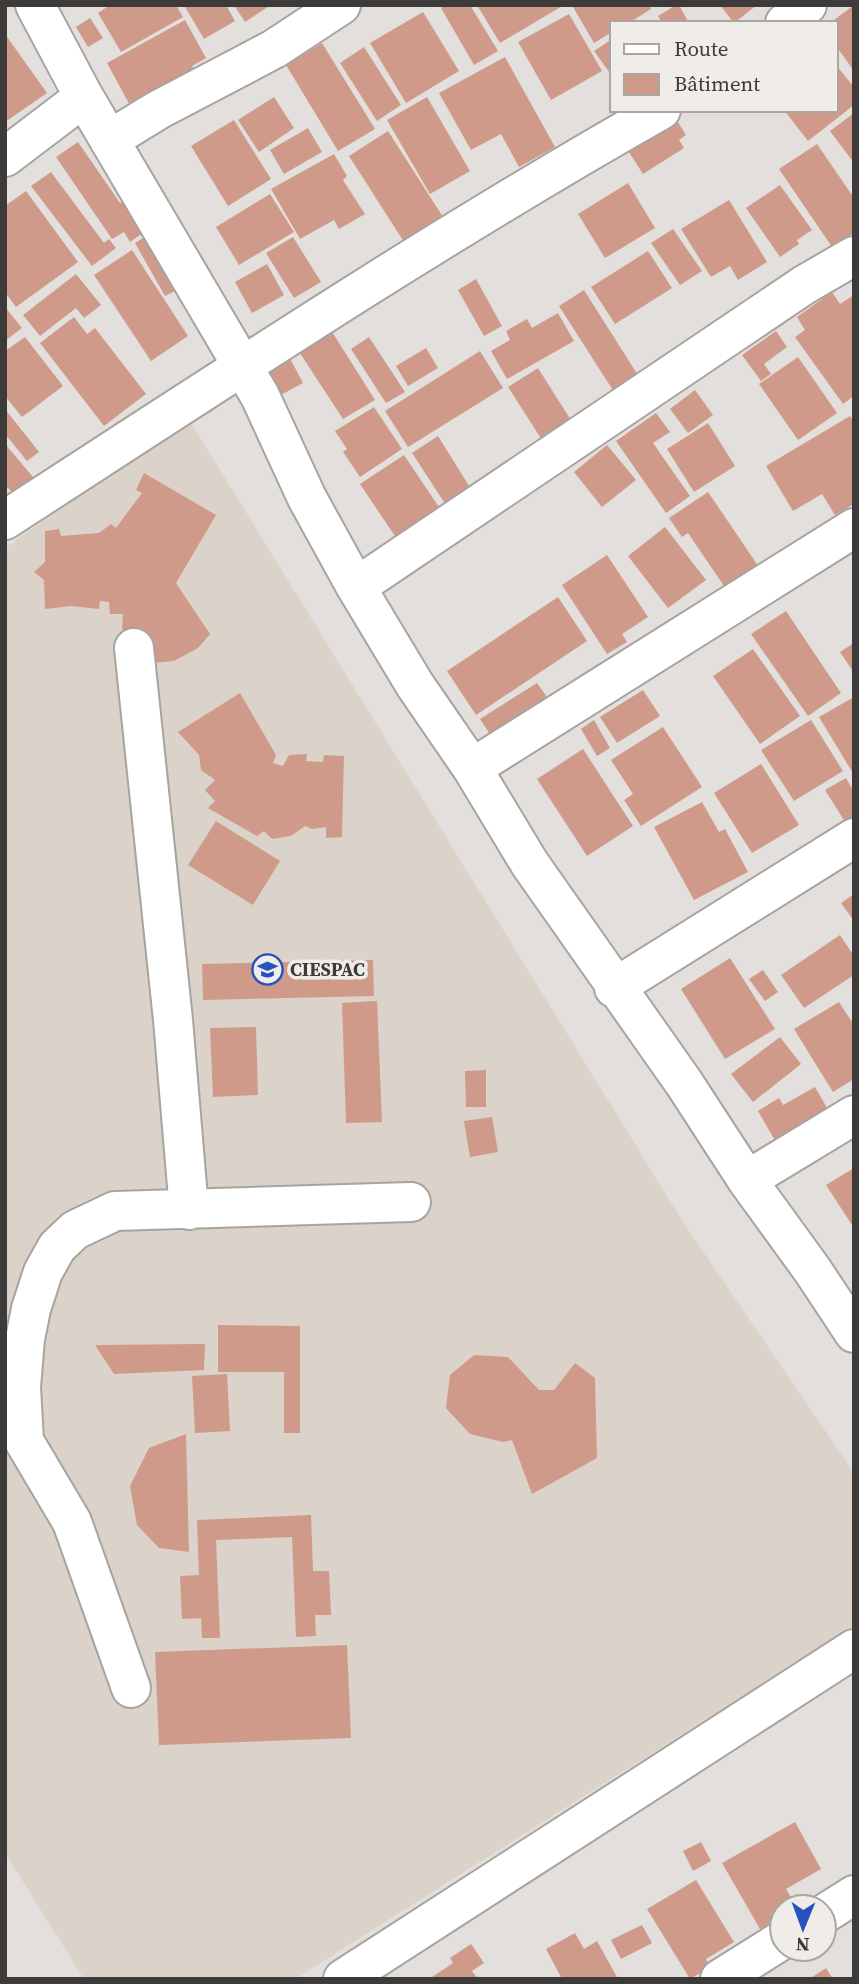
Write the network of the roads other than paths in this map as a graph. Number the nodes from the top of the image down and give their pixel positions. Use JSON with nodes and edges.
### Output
{"nodes":[{"id":1,"x":35,"y":5,"type":"edge"},
{"id":2,"x":341,"y":5,"type":"edge"},
{"id":3,"x":807,"y":5,"type":"edge"},
{"id":4,"x":787,"y":21,"type":"edge"},
{"id":5,"x":84,"y":97,"type":"junction"},
{"id":6,"x":657,"y":112,"type":"edge"},
{"id":7,"x":109,"y":140,"type":"junction"},
{"id":8,"x":5,"y":156,"type":"edge"},
{"id":9,"x":854,"y":256,"type":"edge"},
{"id":10,"x":242,"y":367,"type":"junction"},
{"id":11,"x":5,"y":520,"type":"edge"},
{"id":12,"x":854,"y":528,"type":"edge"},
{"id":13,"x":356,"y":587,"type":"junction"},
{"id":14,"x":134,"y":648,"type":"dead end"},
{"id":15,"x":472,"y":768,"type":"junction"},
{"id":16,"x":854,"y":838,"type":"edge"},
{"id":17,"x":614,"y":988,"type":"junction"},
{"id":18,"x":854,"y":1115,"type":"edge"},
{"id":19,"x":747,"y":1180,"type":"junction"},
{"id":20,"x":411,"y":1202,"type":"dead end"},
{"id":21,"x":189,"y":1210,"type":"junction"},
{"id":22,"x":854,"y":1333,"type":"edge"},
{"id":23,"x":13,"y":1387,"type":"edge"},
{"id":24,"x":854,"y":1650,"type":"edge"},
{"id":25,"x":131,"y":1688,"type":"dead end"},
{"id":26,"x":854,"y":1895,"type":"edge"},
{"id":27,"x":838,"y":1905,"type":"edge"},
{"id":28,"x":768,"y":1949,"type":"edge"},
{"id":29,"x":343,"y":1979,"type":"edge"},
{"id":30,"x":720,"y":1979,"type":"edge"}],
"edges":[{"from":1,"to":5,"type":"street"},
{"from":2,"to":7,"type":"street"},
{"from":3,"to":4,"type":"street"},
{"from":5,"to":7,"type":"street"},
{"from":5,"to":8,"type":"street"},
{"from":6,"to":10,"type":"street"},
{"from":7,"to":10,"type":"street"},
{"from":9,"to":13,"type":"street"},
{"from":10,"to":11,"type":"street"},
{"from":10,"to":13,"type":"street"},
{"from":12,"to":15,"type":"street"},
{"from":13,"to":15,"type":"street"},
{"from":14,"to":21,"type":"street"},
{"from":15,"to":17,"type":"street"},
{"from":16,"to":17,"type":"street"},
{"from":17,"to":19,"type":"street"},
{"from":18,"to":19,"type":"street"},
{"from":19,"to":22,"type":"street"},
{"from":20,"to":21,"type":"street"},
{"from":21,"to":23,"type":"street"},
{"from":23,"to":25,"type":"street"},
{"from":24,"to":29,"type":"street"},
{"from":26,"to":27,"type":"street"},
{"from":28,"to":30,"type":"street"}]}
